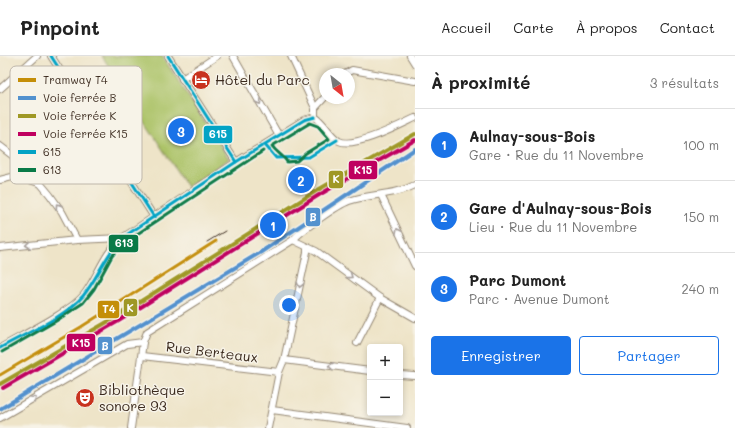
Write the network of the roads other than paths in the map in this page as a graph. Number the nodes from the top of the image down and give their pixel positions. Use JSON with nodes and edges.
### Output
{"nodes":[{"id":1,"x":37,"y":56,"type":"edge"},
{"id":2,"x":51,"y":56,"type":"edge"},
{"id":3,"x":168,"y":56,"type":"edge"},
{"id":4,"x":217,"y":56,"type":"edge"},
{"id":5,"x":233,"y":56,"type":"edge"},
{"id":6,"x":291,"y":56,"type":"edge"},
{"id":7,"x":410,"y":56,"type":"edge"},
{"id":8,"x":415,"y":64,"type":"edge"},
{"id":9,"x":26,"y":66,"type":"edge"},
{"id":10,"x":57,"y":66,"type":"edge"},
{"id":11,"x":355,"y":71,"type":"edge"},
{"id":12,"x":182,"y":79,"type":"junction"},
{"id":13,"x":10,"y":80,"type":"edge"},
{"id":14,"x":415,"y":81,"type":"edge"},
{"id":15,"x":0,"y":89,"type":"edge"},
{"id":16,"x":319,"y":104,"type":"edge"},
{"id":17,"x":315,"y":108,"type":"junction"},
{"id":18,"x":315,"y":117,"type":"junction"},
{"id":19,"x":415,"y":118,"type":"edge"},
{"id":20,"x":279,"y":136,"type":"junction"},
{"id":21,"x":0,"y":146,"type":"edge"},
{"id":22,"x":10,"y":154,"type":"edge"},
{"id":23,"x":236,"y":162,"type":"junction"},
{"id":24,"x":10,"y":178,"type":"edge"},
{"id":25,"x":0,"y":180,"type":"edge"},
{"id":26,"x":40,"y":184,"type":"edge"},
{"id":27,"x":133,"y":184,"type":"edge"},
{"id":28,"x":414,"y":187,"type":"edge"},
{"id":29,"x":381,"y":195,"type":"junction"},
{"id":30,"x":154,"y":217,"type":"junction"},
{"id":31,"x":122,"y":238,"type":"junction"},
{"id":32,"x":77,"y":240,"type":"junction"},
{"id":33,"x":293,"y":240,"type":"junction"},
{"id":34,"x":306,"y":247,"type":"junction"},
{"id":35,"x":0,"y":248,"type":"edge"},
{"id":36,"x":415,"y":266,"type":"edge"},
{"id":37,"x":380,"y":298,"type":"junction"},
{"id":38,"x":415,"y":318,"type":"edge"},
{"id":39,"x":143,"y":342,"type":"junction"},
{"id":40,"x":357,"y":343,"type":"dead end"},
{"id":41,"x":0,"y":348,"type":"edge"},
{"id":42,"x":142,"y":356,"type":"junction"},
{"id":43,"x":284,"y":360,"type":"junction"},
{"id":44,"x":367,"y":371,"type":"edge"},
{"id":45,"x":280,"y":372,"type":"junction"},
{"id":46,"x":403,"y":375,"type":"edge"},
{"id":47,"x":415,"y":376,"type":"edge"},
{"id":48,"x":272,"y":410,"type":"junction"},
{"id":49,"x":0,"y":418,"type":"edge"},
{"id":50,"x":131,"y":428,"type":"edge"},
{"id":51,"x":268,"y":428,"type":"edge"},
{"id":52,"x":407,"y":428,"type":"edge"}],
"edges":[{"from":1,"to":9,"type":"street"},
{"from":2,"to":10,"type":"street"},
{"from":3,"to":12,"type":"street"},
{"from":4,"to":12,"type":"street"},
{"from":5,"to":20,"type":"street","one_way":true},
{"from":6,"to":17,"type":"street"},
{"from":7,"to":8,"type":"street"},
{"from":11,"to":14,"type":"street"},
{"from":12,"to":23,"type":"street"},
{"from":13,"to":15,"type":"street"},
{"from":16,"to":17,"type":"street"},
{"from":17,"to":18,"type":"street"},
{"from":18,"to":19,"type":"street"},
{"from":18,"to":20,"type":"street"},
{"from":20,"to":23,"type":"street"},
{"from":21,"to":22,"type":"street"},
{"from":23,"to":30,"type":"street"},
{"from":24,"to":25,"type":"street"},
{"from":32,"to":26,"type":"street","one_way":true},
{"from":27,"to":30,"type":"street"},
{"from":28,"to":29,"type":"street"},
{"from":29,"to":33,"type":"street"},
{"from":36,"to":29,"type":"street","one_way":true},
{"from":30,"to":31,"type":"street"},
{"from":31,"to":32,"type":"street"},
{"from":31,"to":41,"type":"street"},
{"from":32,"to":35,"type":"street","one_way":true},
{"from":33,"to":34,"type":"street"},
{"from":33,"to":39,"type":"street"},
{"from":34,"to":37,"type":"street","one_way":true},
{"from":34,"to":43,"type":"street","one_way":true},
{"from":37,"to":38,"type":"street"},
{"from":37,"to":40,"type":"street"},
{"from":39,"to":42,"type":"street"},
{"from":49,"to":39,"type":"street","one_way":true},
{"from":42,"to":45,"type":"street","name":"Rue Berteaux"},
{"from":42,"to":50,"type":"street"},
{"from":44,"to":43,"type":"street","one_way":true},
{"from":43,"to":45,"type":"street"},
{"from":45,"to":48,"type":"street"},
{"from":46,"to":47,"type":"street"},
{"from":48,"to":51,"type":"street"},
{"from":48,"to":52,"type":"street"}]}
